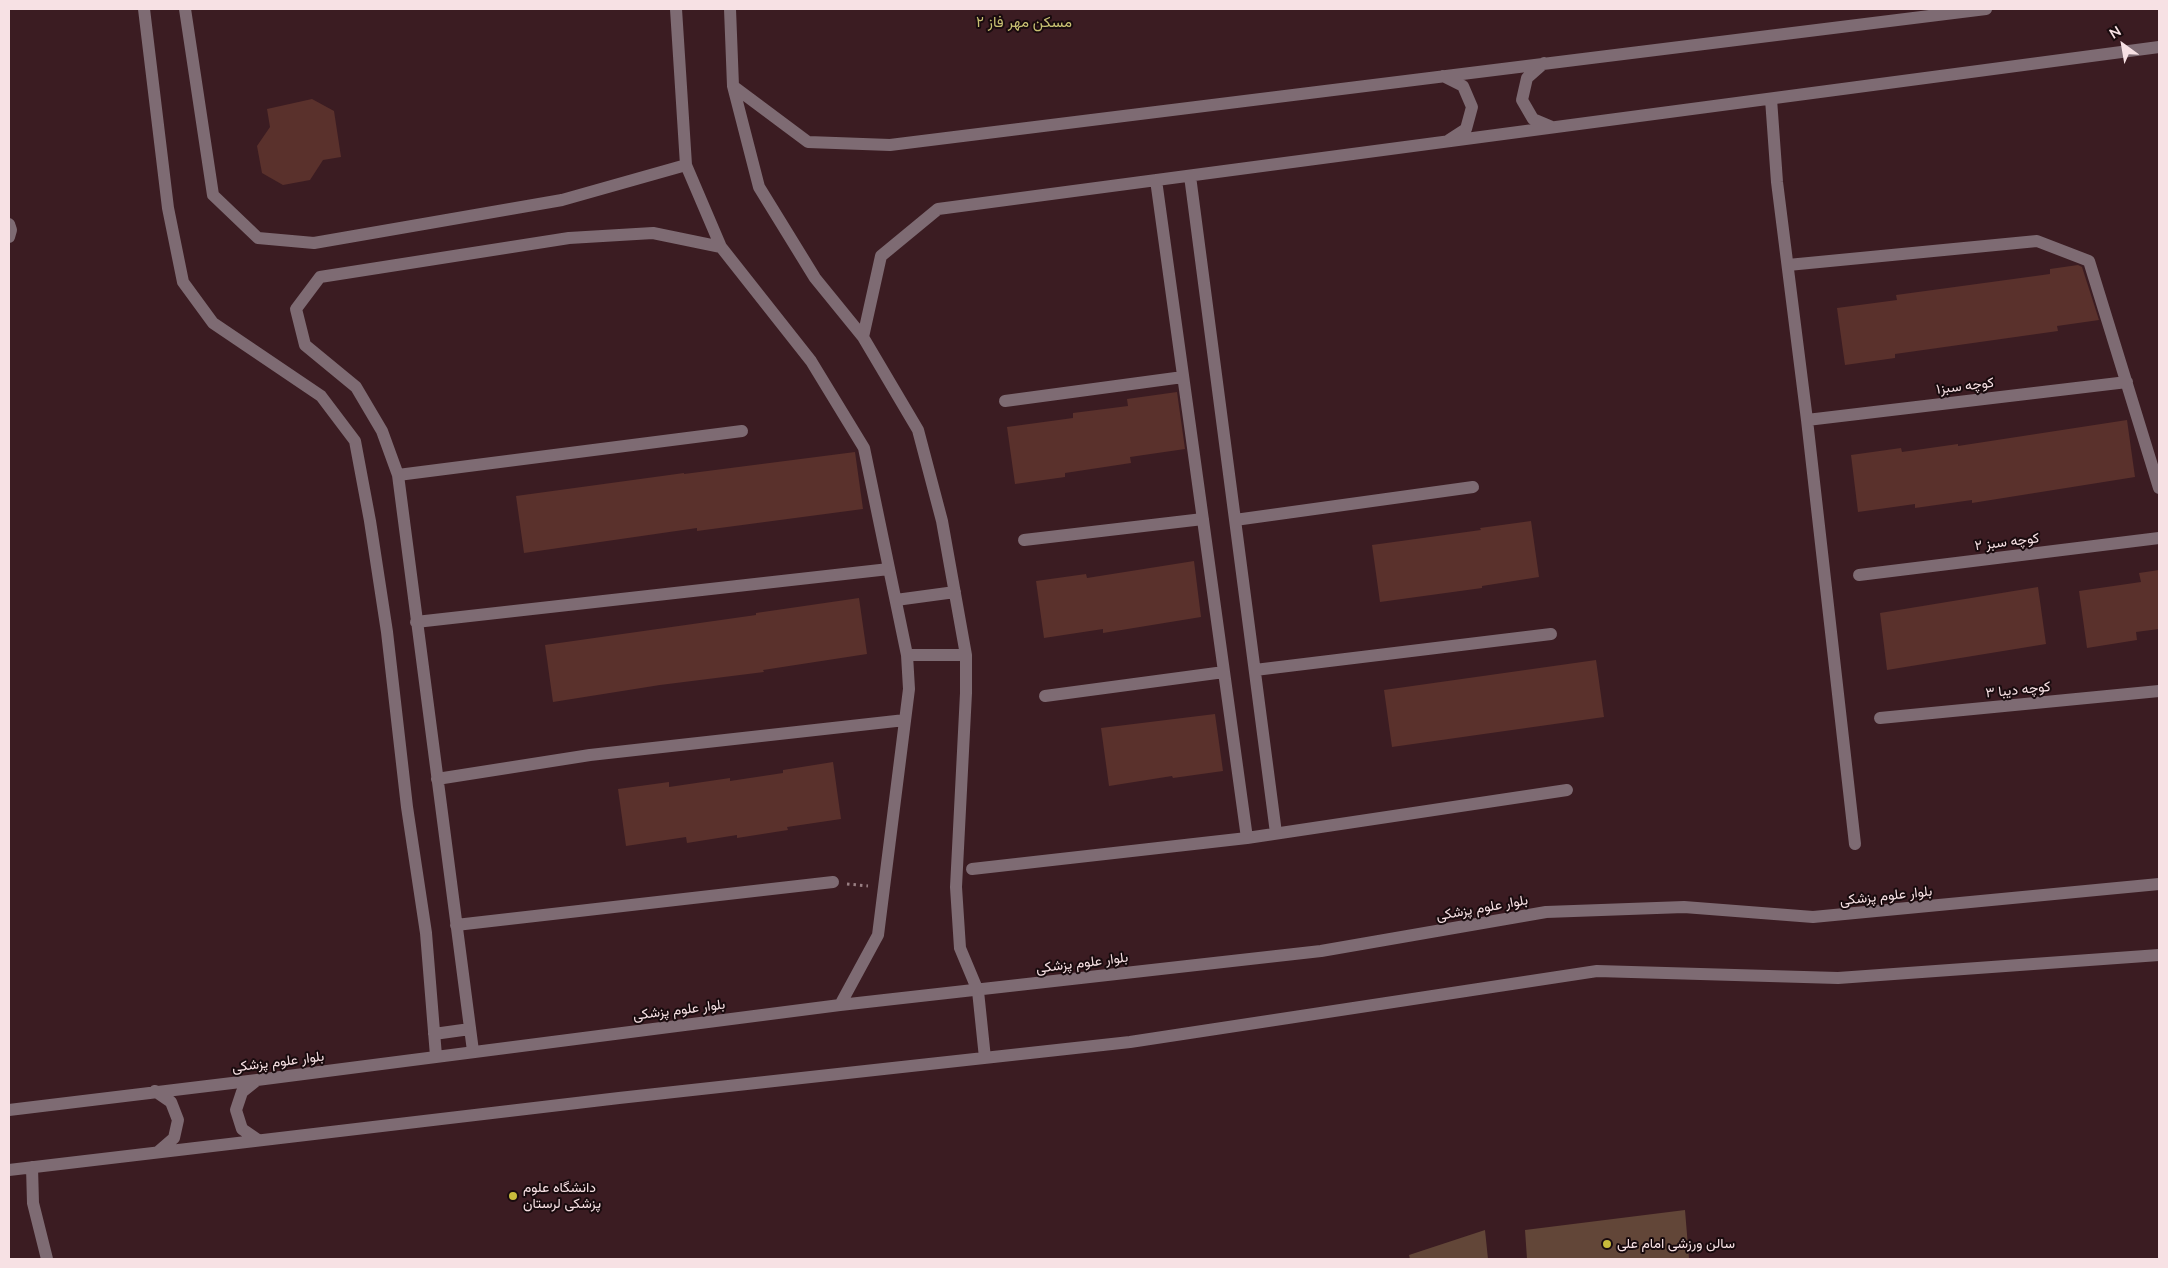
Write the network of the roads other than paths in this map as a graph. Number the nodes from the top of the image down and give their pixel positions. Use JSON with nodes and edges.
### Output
{"nodes":[{"id":1,"x":144,"y":9,"type":"edge"},
{"id":2,"x":185,"y":9,"type":"edge"},
{"id":3,"x":676,"y":9,"type":"edge"},
{"id":4,"x":730,"y":9,"type":"edge"},
{"id":5,"x":1986,"y":9,"type":"edge"},
{"id":6,"x":2159,"y":48,"type":"edge"},
{"id":7,"x":1544,"y":63,"type":"junction"},
{"id":8,"x":1443,"y":76,"type":"junction"},
{"id":9,"x":732,"y":86,"type":"junction"},
{"id":10,"x":1771,"y":99,"type":"junction"},
{"id":11,"x":1553,"y":128,"type":"junction"},
{"id":12,"x":1447,"y":142,"type":"junction"},
{"id":13,"x":686,"y":165,"type":"junction"},
{"id":14,"x":1190,"y":176,"type":"junction"},
{"id":15,"x":1156,"y":180,"type":"junction"},
{"id":16,"x":9,"y":224,"type":"edge"},
{"id":17,"x":9,"y":237,"type":"edge"},
{"id":18,"x":720,"y":247,"type":"junction"},
{"id":19,"x":1788,"y":265,"type":"junction"},
{"id":20,"x":863,"y":337,"type":"junction"},
{"id":21,"x":1183,"y":377,"type":"junction"},
{"id":22,"x":2126,"y":382,"type":"junction"},
{"id":23,"x":1005,"y":401,"type":"dead end"},
{"id":24,"x":1807,"y":420,"type":"junction"},
{"id":25,"x":742,"y":431,"type":"dead end"},
{"id":26,"x":398,"y":475,"type":"junction"},
{"id":27,"x":1474,"y":487,"type":"dead end"},
{"id":28,"x":2159,"y":488,"type":"edge"},
{"id":29,"x":1203,"y":519,"type":"junction"},
{"id":30,"x":1235,"y":520,"type":"junction"},
{"id":31,"x":2159,"y":538,"type":"edge"},
{"id":32,"x":1024,"y":540,"type":"dead end"},
{"id":33,"x":889,"y":569,"type":"junction"},
{"id":34,"x":1859,"y":575,"type":"dead end"},
{"id":35,"x":955,"y":592,"type":"junction"},
{"id":36,"x":896,"y":600,"type":"junction"},
{"id":37,"x":416,"y":622,"type":"junction"},
{"id":38,"x":1551,"y":634,"type":"dead end"},
{"id":39,"x":907,"y":655,"type":"junction"},
{"id":40,"x":966,"y":655,"type":"junction"},
{"id":41,"x":1255,"y":670,"type":"junction"},
{"id":42,"x":1224,"y":672,"type":"junction"},
{"id":43,"x":2159,"y":691,"type":"edge"},
{"id":44,"x":1045,"y":696,"type":"dead end"},
{"id":45,"x":1880,"y":718,"type":"dead end"},
{"id":46,"x":905,"y":720,"type":"junction"},
{"id":47,"x":437,"y":779,"type":"junction"},
{"id":48,"x":1567,"y":790,"type":"dead end"},
{"id":49,"x":1276,"y":833,"type":"junction"},
{"id":50,"x":1246,"y":838,"type":"junction"},
{"id":51,"x":1855,"y":844,"type":"dead end"},
{"id":52,"x":972,"y":869,"type":"dead end"},
{"id":53,"x":832,"y":882,"type":"road end"},
{"id":54,"x":2159,"y":884,"type":"edge"},
{"id":55,"x":456,"y":925,"type":"junction"},
{"id":56,"x":2159,"y":955,"type":"edge"},
{"id":57,"x":978,"y":991,"type":"junction"},
{"id":58,"x":840,"y":1005,"type":"junction"},
{"id":59,"x":470,"y":1029,"type":"junction"},
{"id":60,"x":434,"y":1034,"type":"junction"},
{"id":61,"x":473,"y":1051,"type":"junction"},
{"id":62,"x":436,"y":1056,"type":"junction"},
{"id":63,"x":985,"y":1058,"type":"junction"},
{"id":64,"x":257,"y":1080,"type":"junction"},
{"id":65,"x":155,"y":1091,"type":"junction"},
{"id":66,"x":9,"y":1110,"type":"edge"},
{"id":67,"x":258,"y":1140,"type":"junction"},
{"id":68,"x":159,"y":1151,"type":"junction"},
{"id":69,"x":32,"y":1167,"type":"junction"},
{"id":70,"x":9,"y":1170,"type":"edge"},
{"id":71,"x":47,"y":1259,"type":"edge"}],
"edges":[{"from":1,"to":60,"type":"street"},
{"from":2,"to":13,"type":"street"},
{"from":3,"to":13,"type":"street"},
{"from":4,"to":9,"type":"street"},
{"from":5,"to":7,"type":"street"},
{"from":6,"to":10,"type":"street"},
{"from":7,"to":8,"type":"street"},
{"from":7,"to":11,"type":"street"},
{"from":8,"to":9,"type":"street"},
{"from":8,"to":12,"type":"street"},
{"from":9,"to":20,"type":"street"},
{"from":10,"to":11,"type":"street"},
{"from":10,"to":19,"type":"street"},
{"from":11,"to":12,"type":"street"},
{"from":12,"to":14,"type":"street"},
{"from":13,"to":18,"type":"street"},
{"from":14,"to":15,"type":"street"},
{"from":14,"to":30,"type":"street"},
{"from":15,"to":20,"type":"street"},
{"from":15,"to":21,"type":"street"},
{"from":16,"to":17,"type":"street"},
{"from":18,"to":26,"type":"street"},
{"from":18,"to":33,"type":"street"},
{"from":19,"to":22,"type":"street"},
{"from":19,"to":24,"type":"street"},
{"from":20,"to":35,"type":"street"},
{"from":21,"to":23,"type":"street"},
{"from":21,"to":29,"type":"street"},
{"from":22,"to":24,"type":"street","name":"کوچه سبز۱"},
{"from":22,"to":28,"type":"street"},
{"from":24,"to":51,"type":"street"},
{"from":25,"to":26,"type":"street"},
{"from":26,"to":37,"type":"street"},
{"from":27,"to":30,"type":"street"},
{"from":29,"to":32,"type":"street"},
{"from":29,"to":42,"type":"street"},
{"from":30,"to":41,"type":"street"},
{"from":31,"to":34,"type":"street","name":"کوچه سبز ۲"},
{"from":33,"to":36,"type":"street"},
{"from":33,"to":37,"type":"street"},
{"from":35,"to":36,"type":"street"},
{"from":35,"to":40,"type":"street"},
{"from":36,"to":39,"type":"street"},
{"from":37,"to":47,"type":"street"},
{"from":38,"to":41,"type":"street"},
{"from":39,"to":40,"type":"street"},
{"from":39,"to":46,"type":"street"},
{"from":40,"to":57,"type":"street"},
{"from":41,"to":49,"type":"street"},
{"from":42,"to":44,"type":"street"},
{"from":42,"to":50,"type":"street"},
{"from":43,"to":45,"type":"street","name":"کوچه دیبا ۳"},
{"from":46,"to":47,"type":"street"},
{"from":46,"to":58,"type":"street"},
{"from":47,"to":55,"type":"street"},
{"from":48,"to":49,"type":"street"},
{"from":49,"to":50,"type":"street"},
{"from":50,"to":52,"type":"street"},
{"from":53,"to":55,"type":"street"},
{"from":54,"to":57,"type":"street","name":"بلوار علوم پزشکی"},
{"from":55,"to":59,"type":"street"},
{"from":56,"to":63,"type":"street"},
{"from":57,"to":58,"type":"street","name":"بلوار علوم پزشکی"},
{"from":57,"to":63,"type":"street"},
{"from":58,"to":61,"type":"street","name":"بلوار علوم پزشکی"},
{"from":59,"to":60,"type":"street"},
{"from":59,"to":61,"type":"street"},
{"from":60,"to":62,"type":"street"},
{"from":61,"to":62,"type":"street","name":"بلوار علوم پزشکی"},
{"from":62,"to":64,"type":"street","name":"بلوار علوم پزشکی"},
{"from":63,"to":67,"type":"street"},
{"from":64,"to":65,"type":"street","name":"بلوار علوم پزشکی"},
{"from":64,"to":67,"type":"street"},
{"from":65,"to":66,"type":"street","name":"بلوار علوم پزشکی"},
{"from":65,"to":68,"type":"street"},
{"from":67,"to":68,"type":"street"},
{"from":68,"to":69,"type":"street"},
{"from":69,"to":70,"type":"street"},
{"from":69,"to":71,"type":"street"}]}
